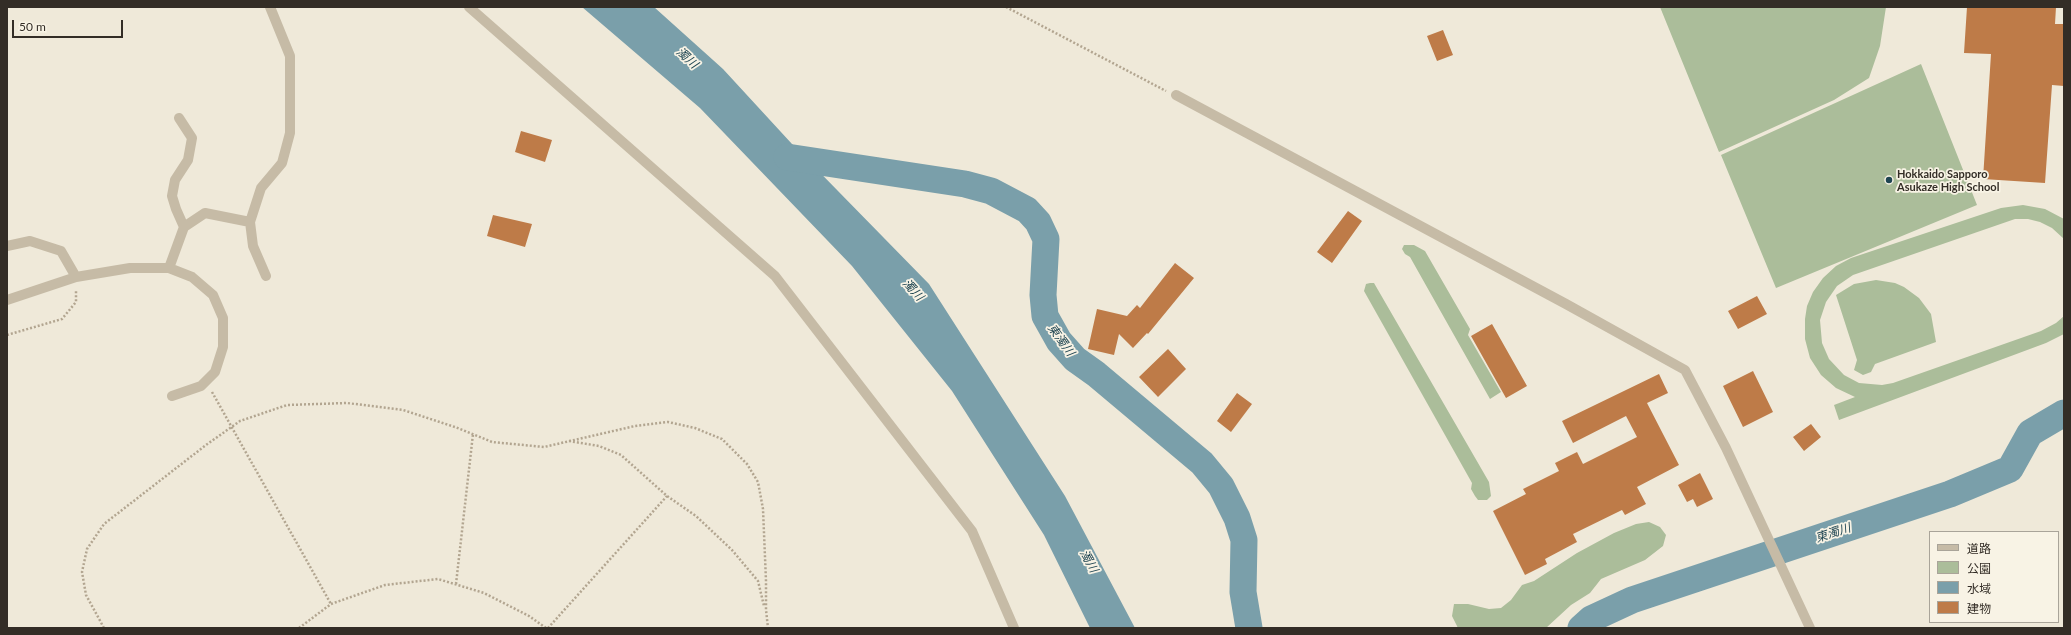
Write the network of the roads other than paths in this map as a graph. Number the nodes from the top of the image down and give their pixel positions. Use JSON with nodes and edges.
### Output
{"nodes":[{"id":1,"x":270,"y":7,"type":"edge"},
{"id":2,"x":468,"y":7,"type":"edge"},
{"id":3,"x":1176,"y":95,"type":"road end"},
{"id":4,"x":179,"y":118,"type":"dead end"},
{"id":5,"x":250,"y":222,"type":"junction"},
{"id":6,"x":184,"y":227,"type":"junction"},
{"id":7,"x":7,"y":246,"type":"edge"},
{"id":8,"x":169,"y":268,"type":"junction"},
{"id":9,"x":266,"y":276,"type":"dead end"},
{"id":10,"x":76,"y":277,"type":"junction"},
{"id":11,"x":7,"y":300,"type":"edge"},
{"id":12,"x":172,"y":396,"type":"dead end"},
{"id":13,"x":1014,"y":628,"type":"edge"},
{"id":14,"x":1810,"y":628,"type":"edge"}],
"edges":[{"from":1,"to":5,"type":"street"},
{"from":2,"to":13,"type":"street"},
{"from":3,"to":14,"type":"street"},
{"from":4,"to":6,"type":"street"},
{"from":5,"to":6,"type":"street"},
{"from":5,"to":9,"type":"street"},
{"from":6,"to":8,"type":"street"},
{"from":7,"to":10,"type":"street"},
{"from":8,"to":10,"type":"street"},
{"from":8,"to":12,"type":"street"},
{"from":10,"to":11,"type":"street"}]}
